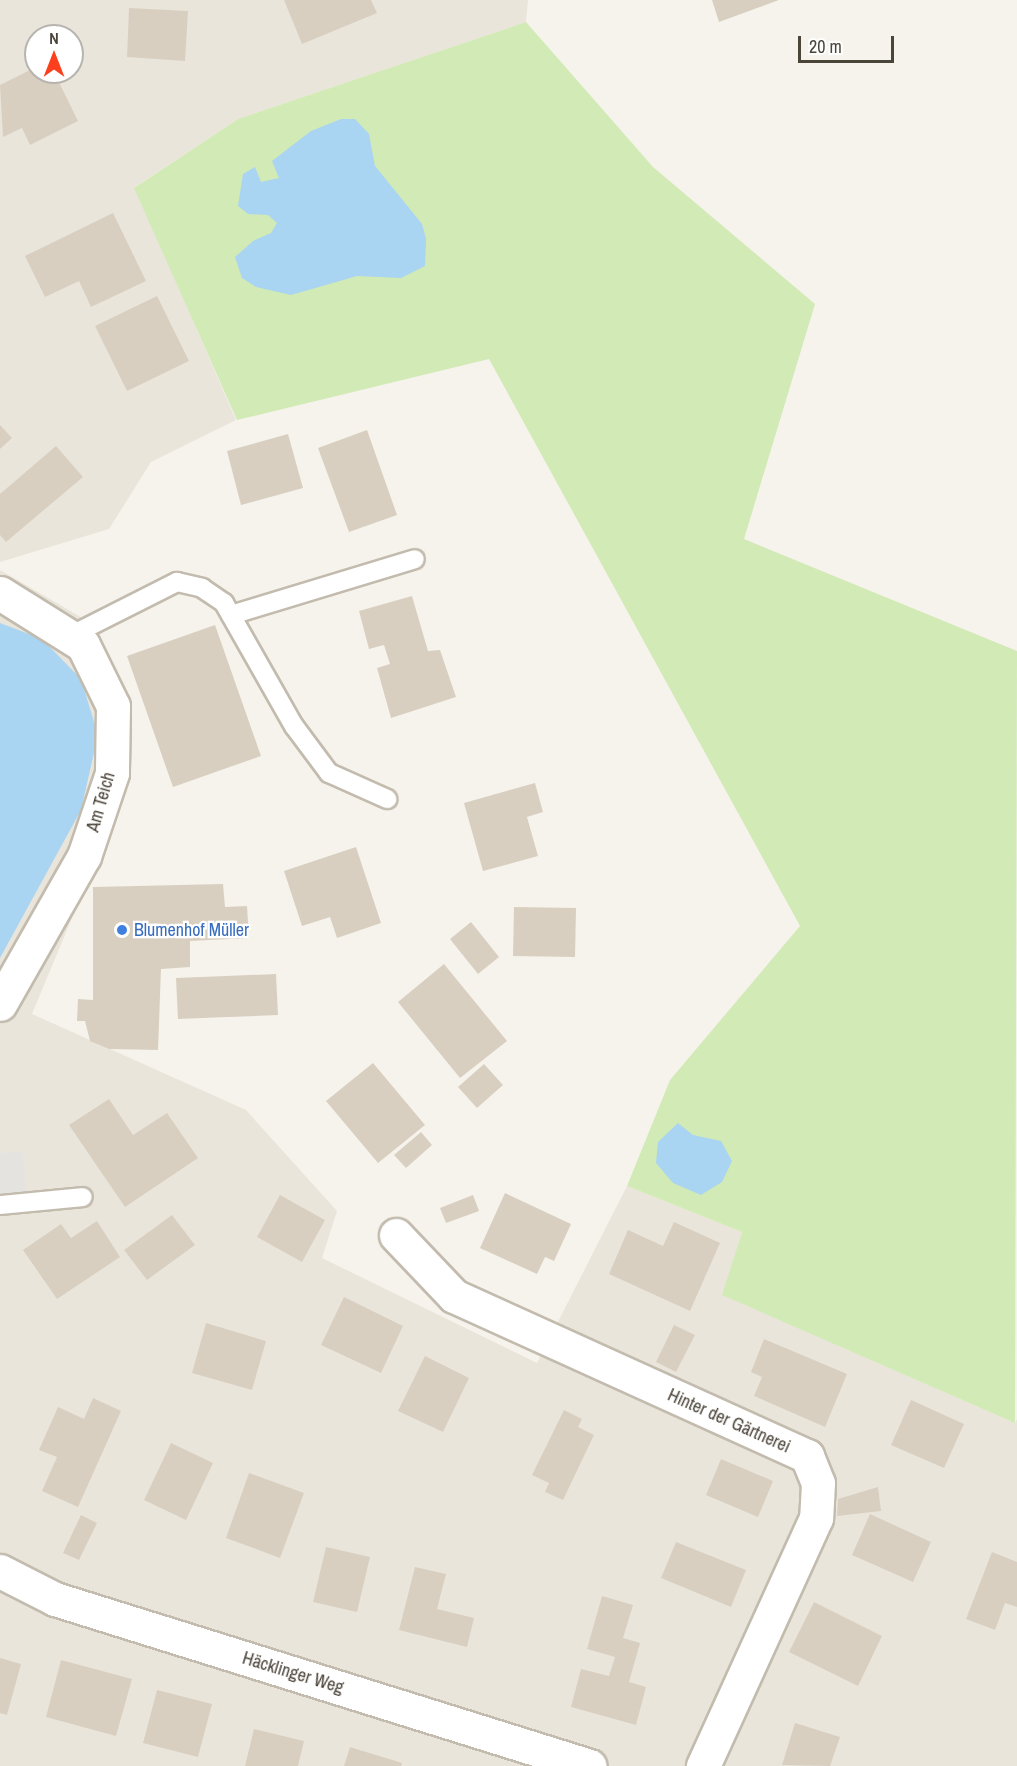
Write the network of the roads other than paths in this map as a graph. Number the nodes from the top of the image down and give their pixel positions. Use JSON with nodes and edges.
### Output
{"nodes":[{"id":1,"x":415,"y":559,"type":"dead end"},
{"id":2,"x":0,"y":593,"type":"edge"},
{"id":3,"x":231,"y":615,"type":"junction"},
{"id":4,"x":70,"y":636,"type":"junction"},
{"id":5,"x":387,"y":799,"type":"dead end"},
{"id":6,"x":0,"y":1004,"type":"edge"},
{"id":7,"x":84,"y":1197,"type":"dead end"},
{"id":8,"x":0,"y":1205,"type":"edge"},
{"id":9,"x":396,"y":1235,"type":"dead end"},
{"id":10,"x":0,"y":1571,"type":"edge"},
{"id":11,"x":590,"y":1766,"type":"edge"},
{"id":12,"x":703,"y":1766,"type":"edge"}],
"edges":[{"from":1,"to":3,"type":"lane"},
{"from":2,"to":4,"type":"street","name":"Am Teich"},
{"from":3,"to":4,"type":"lane"},
{"from":3,"to":5,"type":"lane"},
{"from":4,"to":6,"type":"street","name":"Am Teich"},
{"from":7,"to":8,"type":"lane"},
{"from":9,"to":12,"type":"street","name":"Hinter der Gärtnerei"},
{"from":10,"to":11,"type":"street","name":"Häcklinger Weg"}]}
